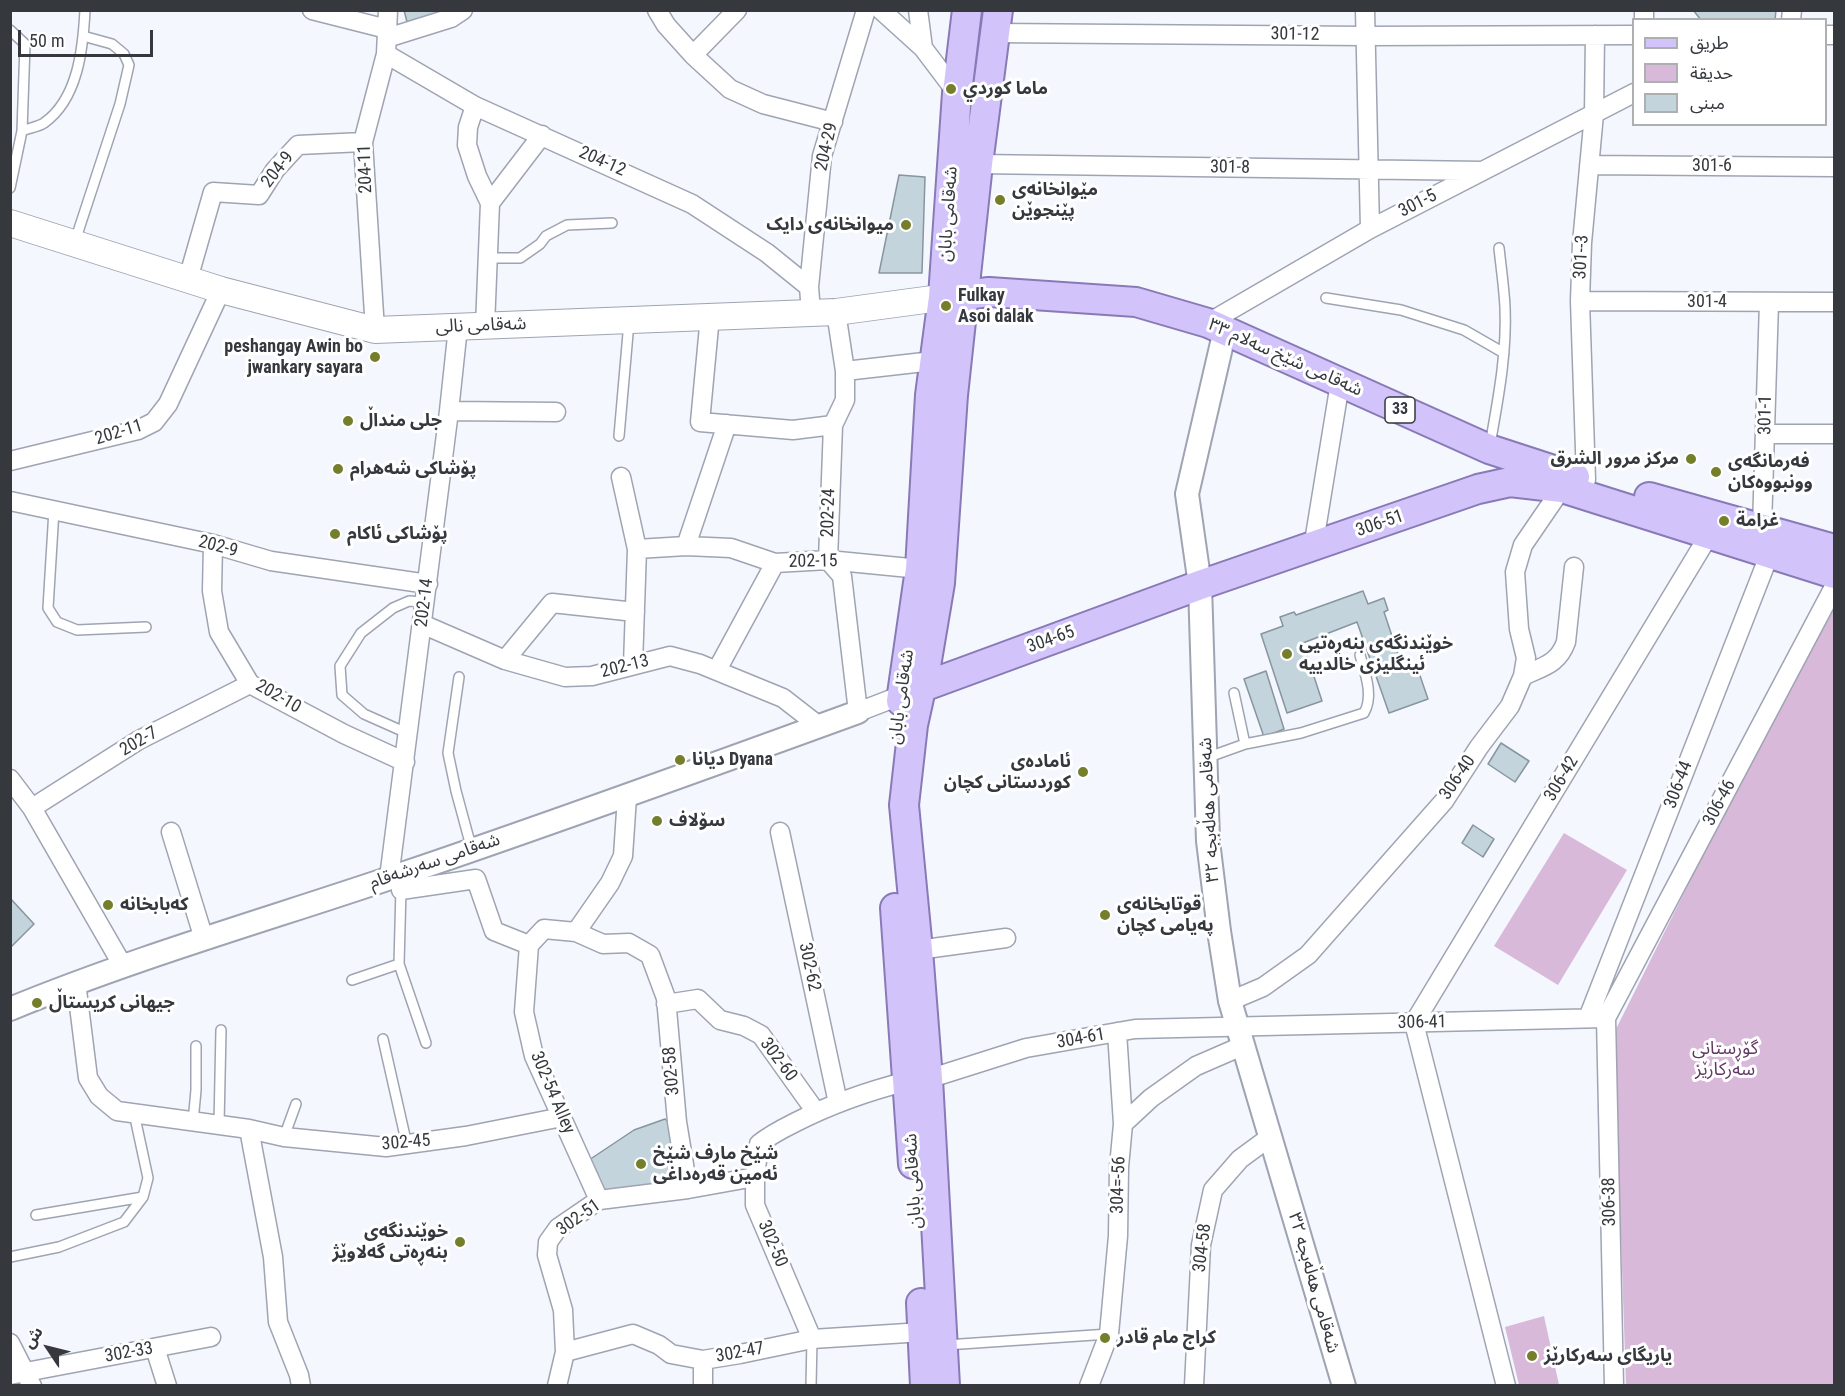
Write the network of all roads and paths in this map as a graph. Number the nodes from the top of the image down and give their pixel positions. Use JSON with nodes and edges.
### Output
{"nodes":[{"id":1,"x":85,"y":10,"type":"edge"},
{"id":2,"x":312,"y":10,"type":"edge"},
{"id":3,"x":463,"y":10,"type":"edge"},
{"id":4,"x":657,"y":10,"type":"edge"},
{"id":5,"x":737,"y":10,"type":"edge"},
{"id":6,"x":866,"y":10,"type":"edge"},
{"id":7,"x":881,"y":10,"type":"edge"},
{"id":8,"x":918,"y":10,"type":"edge"},
{"id":9,"x":967,"y":10,"type":"edge"},
{"id":10,"x":1365,"y":10,"type":"edge"},
{"id":11,"x":997,"y":22,"type":"edge"},
{"id":12,"x":10,"y":30,"type":"edge"},
{"id":13,"x":387,"y":33,"type":"edge"},
{"id":14,"x":1595,"y":35,"type":"junction"},
{"id":15,"x":1632,"y":35,"type":"edge"},
{"id":16,"x":83,"y":36,"type":"junction"},
{"id":17,"x":1365,"y":36,"type":"junction"},
{"id":18,"x":923,"y":48,"type":"junction"},
{"id":19,"x":693,"y":55,"type":"junction"},
{"id":20,"x":957,"y":93,"type":"junction"},
{"id":21,"x":1632,"y":94,"type":"edge"},
{"id":22,"x":475,"y":106,"type":"junction"},
{"id":23,"x":1594,"y":114,"type":"junction"},
{"id":24,"x":833,"y":122,"type":"junction"},
{"id":25,"x":22,"y":131,"type":"junction"},
{"id":26,"x":542,"y":135,"type":"junction"},
{"id":27,"x":363,"y":142,"type":"junction"},
{"id":28,"x":978,"y":164,"type":"junction"},
{"id":29,"x":1589,"y":165,"type":"junction"},
{"id":30,"x":1834,"y":167,"type":"edge"},
{"id":31,"x":1370,"y":170,"type":"junction"},
{"id":32,"x":1482,"y":171,"type":"junction"},
{"id":33,"x":10,"y":188,"type":"edge"},
{"id":34,"x":490,"y":203,"type":"junction"},
{"id":35,"x":10,"y":223,"type":"edge"},
{"id":36,"x":612,"y":223,"type":"dead end"},
{"id":37,"x":1370,"y":229,"type":"junction"},
{"id":38,"x":74,"y":243,"type":"junction"},
{"id":39,"x":1499,"y":248,"type":"dead end"},
{"id":40,"x":487,"y":258,"type":"junction"},
{"id":41,"x":188,"y":279,"type":"junction"},
{"id":42,"x":809,"y":287,"type":"junction"},
{"id":43,"x":220,"y":290,"type":"junction"},
{"id":44,"x":954,"y":296,"type":"junction"},
{"id":45,"x":1326,"y":298,"type":"dead end"},
{"id":46,"x":1580,"y":301,"type":"junction"},
{"id":47,"x":1769,"y":302,"type":"junction"},
{"id":48,"x":1834,"y":302,"type":"edge"},
{"id":49,"x":823,"y":312,"type":"junction"},
{"id":50,"x":710,"y":316,"type":"junction"},
{"id":51,"x":630,"y":320,"type":"junction"},
{"id":52,"x":485,"y":326,"type":"junction"},
{"id":53,"x":458,"y":327,"type":"junction"},
{"id":54,"x":1216,"y":327,"type":"junction"},
{"id":55,"x":375,"y":330,"type":"junction"},
{"id":56,"x":1504,"y":353,"type":"junction"},
{"id":57,"x":933,"y":361,"type":"junction"},
{"id":58,"x":845,"y":371,"type":"junction"},
{"id":59,"x":1340,"y":383,"type":"junction"},
{"id":60,"x":449,"y":411,"type":"junction"},
{"id":61,"x":555,"y":411,"type":"dead end"},
{"id":62,"x":727,"y":424,"type":"junction"},
{"id":63,"x":833,"y":425,"type":"junction"},
{"id":64,"x":1766,"y":434,"type":"junction"},
{"id":65,"x":1834,"y":434,"type":"edge"},
{"id":66,"x":619,"y":436,"type":"dead end"},
{"id":67,"x":1461,"y":437,"type":"junction"},
{"id":68,"x":1489,"y":449,"type":"junction"},
{"id":69,"x":10,"y":461,"type":"edge"},
{"id":70,"x":621,"y":477,"type":"dead end"},
{"id":71,"x":1574,"y":484,"type":"junction"},
{"id":72,"x":1465,"y":494,"type":"junction"},
{"id":73,"x":10,"y":501,"type":"edge"},
{"id":74,"x":54,"y":510,"type":"junction"},
{"id":75,"x":1661,"y":510,"type":"junction"},
{"id":76,"x":1709,"y":535,"type":"junction"},
{"id":77,"x":1766,"y":540,"type":"junction"},
{"id":78,"x":213,"y":544,"type":"junction"},
{"id":79,"x":686,"y":546,"type":"junction"},
{"id":80,"x":1313,"y":548,"type":"junction"},
{"id":81,"x":637,"y":549,"type":"junction"},
{"id":82,"x":1834,"y":549,"type":"edge"},
{"id":83,"x":828,"y":560,"type":"junction"},
{"id":84,"x":775,"y":563,"type":"junction"},
{"id":85,"x":1574,"y":567,"type":"dead end"},
{"id":86,"x":920,"y":569,"type":"junction"},
{"id":87,"x":1834,"y":574,"type":"edge"},
{"id":88,"x":1200,"y":585,"type":"junction"},
{"id":89,"x":1834,"y":587,"type":"edge"},
{"id":90,"x":426,"y":593,"type":"junction"},
{"id":91,"x":635,"y":612,"type":"junction"},
{"id":92,"x":422,"y":624,"type":"junction"},
{"id":93,"x":146,"y":627,"type":"dead end"},
{"id":94,"x":1360,"y":655,"type":"dead end"},
{"id":95,"x":505,"y":660,"type":"junction"},
{"id":96,"x":633,"y":665,"type":"junction"},
{"id":97,"x":717,"y":670,"type":"junction"},
{"id":98,"x":1523,"y":676,"type":"junction"},
{"id":99,"x":459,"y":678,"type":"dead end"},
{"id":100,"x":250,"y":684,"type":"junction"},
{"id":101,"x":912,"y":691,"type":"junction"},
{"id":102,"x":1234,"y":693,"type":"dead end"},
{"id":103,"x":858,"y":712,"type":"junction"},
{"id":104,"x":819,"y":726,"type":"junction"},
{"id":105,"x":409,"y":734,"type":"junction"},
{"id":106,"x":1245,"y":744,"type":"junction"},
{"id":107,"x":1206,"y":758,"type":"junction"},
{"id":108,"x":405,"y":762,"type":"junction"},
{"id":109,"x":10,"y":779,"type":"edge"},
{"id":110,"x":627,"y":797,"type":"junction"},
{"id":111,"x":32,"y":808,"type":"junction"},
{"id":112,"x":171,"y":831,"type":"dead end"},
{"id":113,"x":780,"y":832,"type":"dead end"},
{"id":114,"x":472,"y":850,"type":"junction"},
{"id":115,"x":397,"y":881,"type":"junction"},
{"id":116,"x":576,"y":932,"type":"junction"},
{"id":117,"x":1006,"y":938,"type":"dead end"},
{"id":118,"x":204,"y":939,"type":"junction"},
{"id":119,"x":529,"y":945,"type":"junction"},
{"id":120,"x":918,"y":950,"type":"junction"},
{"id":121,"x":399,"y":963,"type":"junction"},
{"id":122,"x":123,"y":966,"type":"junction"},
{"id":123,"x":352,"y":980,"type":"dead end"},
{"id":124,"x":76,"y":982,"type":"junction"},
{"id":125,"x":1230,"y":1001,"type":"junction"},
{"id":126,"x":666,"y":1004,"type":"junction"},
{"id":127,"x":10,"y":1010,"type":"edge"},
{"id":128,"x":1597,"y":1018,"type":"junction"},
{"id":129,"x":1414,"y":1023,"type":"junction"},
{"id":130,"x":221,"y":1030,"type":"dead end"},
{"id":131,"x":1117,"y":1032,"type":"junction"},
{"id":132,"x":1240,"y":1037,"type":"junction"},
{"id":133,"x":383,"y":1039,"type":"dead end"},
{"id":134,"x":426,"y":1043,"type":"dead end"},
{"id":135,"x":196,"y":1046,"type":"dead end"},
{"id":136,"x":918,"y":1080,"type":"junction"},
{"id":137,"x":838,"y":1103,"type":"junction"},
{"id":138,"x":296,"y":1104,"type":"dead end"},
{"id":139,"x":816,"y":1112,"type":"junction"},
{"id":140,"x":134,"y":1113,"type":"junction"},
{"id":141,"x":562,"y":1117,"type":"junction"},
{"id":142,"x":193,"y":1122,"type":"junction"},
{"id":143,"x":219,"y":1124,"type":"junction"},
{"id":144,"x":1124,"y":1124,"type":"junction"},
{"id":145,"x":249,"y":1129,"type":"junction"},
{"id":146,"x":284,"y":1137,"type":"junction"},
{"id":147,"x":1270,"y":1137,"type":"junction"},
{"id":148,"x":759,"y":1144,"type":"joint"},
{"id":149,"x":407,"y":1145,"type":"junction"},
{"id":150,"x":755,"y":1178,"type":"junction"},
{"id":151,"x":688,"y":1189,"type":"junction"},
{"id":152,"x":143,"y":1197,"type":"junction"},
{"id":153,"x":598,"y":1200,"type":"junction"},
{"id":154,"x":36,"y":1215,"type":"dead end"},
{"id":155,"x":10,"y":1257,"type":"edge"},
{"id":156,"x":1109,"y":1334,"type":"junction"},
{"id":157,"x":211,"y":1337,"type":"dead end"},
{"id":158,"x":812,"y":1339,"type":"junction"},
{"id":159,"x":10,"y":1343,"type":"edge"},
{"id":160,"x":155,"y":1348,"type":"junction"},
{"id":161,"x":565,"y":1352,"type":"junction"},
{"id":162,"x":703,"y":1360,"type":"junction"},
{"id":163,"x":927,"y":1362,"type":"edge"},
{"id":164,"x":23,"y":1377,"type":"edge"},
{"id":165,"x":167,"y":1386,"type":"edge"},
{"id":166,"x":301,"y":1386,"type":"edge"},
{"id":167,"x":557,"y":1386,"type":"edge"},
{"id":168,"x":703,"y":1386,"type":"edge"},
{"id":169,"x":811,"y":1386,"type":"edge"},
{"id":170,"x":945,"y":1386,"type":"edge"},
{"id":171,"x":1089,"y":1386,"type":"edge"},
{"id":172,"x":1194,"y":1386,"type":"edge"},
{"id":173,"x":1344,"y":1386,"type":"edge"},
{"id":174,"x":1506,"y":1386,"type":"edge"},
{"id":175,"x":1614,"y":1386,"type":"edge"}],
"edges":[{"from":1,"to":16,"type":"lane"},
{"from":2,"to":13,"type":"street"},
{"from":3,"to":13,"type":"street"},
{"from":4,"to":19,"type":"street"},
{"from":5,"to":19,"type":"street"},
{"from":6,"to":24,"type":"street","name":"204-29"},
{"from":7,"to":18,"type":"street"},
{"from":8,"to":18,"type":"street"},
{"from":9,"to":20,"type":"main road","name":"شەقامی بابان"},
{"from":10,"to":17,"type":"street"},
{"from":11,"to":17,"type":"street","name":"301-12"},
{"from":11,"to":28,"type":"main road"},
{"from":12,"to":25,"type":"lane"},
{"from":13,"to":22,"type":"street","name":"204-12"},
{"from":13,"to":27,"type":"street","name":"204-11"},
{"from":14,"to":15,"type":"street","name":"301-12"},
{"from":14,"to":17,"type":"street","name":"301-12"},
{"from":14,"to":23,"type":"street","name":"301--3"},
{"from":16,"to":25,"type":"lane"},
{"from":16,"to":38,"type":"lane"},
{"from":17,"to":31,"type":"street"},
{"from":18,"to":20,"type":"street"},
{"from":19,"to":24,"type":"street"},
{"from":20,"to":44,"type":"main road","name":"شەقامی بابان"},
{"from":21,"to":23,"type":"street","name":"301-5"},
{"from":22,"to":26,"type":"street","name":"204-12"},
{"from":22,"to":34,"type":"street"},
{"from":23,"to":29,"type":"street","name":"301--3"},
{"from":23,"to":32,"type":"street","name":"301-5"},
{"from":24,"to":42,"type":"street","name":"204-29"},
{"from":25,"to":33,"type":"lane"},
{"from":26,"to":34,"type":"street"},
{"from":26,"to":42,"type":"street","name":"204-12"},
{"from":27,"to":41,"type":"street","name":"204-9"},
{"from":27,"to":55,"type":"street","name":"204-11"},
{"from":28,"to":31,"type":"street","name":"301-8"},
{"from":28,"to":44,"type":"main road"},
{"from":29,"to":30,"type":"street","name":"301-6"},
{"from":29,"to":46,"type":"street","name":"301--3"},
{"from":31,"to":32,"type":"street","name":"301-8"},
{"from":31,"to":37,"type":"street"},
{"from":32,"to":37,"type":"street","name":"301-5"},
{"from":34,"to":40,"type":"street"},
{"from":35,"to":38,"type":"main road","name":"شەقامی نالی"},
{"from":36,"to":40,"type":"lane"},
{"from":37,"to":54,"type":"street","name":"301-5"},
{"from":38,"to":41,"type":"main road","name":"شەقامی نالی"},
{"from":39,"to":56,"type":"lane"},
{"from":40,"to":52,"type":"street"},
{"from":41,"to":43,"type":"main road","name":"شەقامی نالی"},
{"from":42,"to":49,"type":"street","name":"204-29"},
{"from":43,"to":55,"type":"main road","name":"شەقامی نالی"},
{"from":43,"to":69,"type":"street","name":"202-11"},
{"from":44,"to":49,"type":"main road","name":"شەقامی نالی"},
{"from":44,"to":54,"type":"main road","name":"شەقامی شێخ سەلام ٣٣","number":"33"},
{"from":44,"to":57,"type":"main road","name":"شەقامی بابان"},
{"from":44,"to":101,"type":"main road"},
{"from":45,"to":56,"type":"lane"},
{"from":46,"to":47,"type":"street","name":"301-4"},
{"from":46,"to":71,"type":"street","name":"301--3"},
{"from":47,"to":48,"type":"street","name":"301-4"},
{"from":47,"to":64,"type":"street","name":"301-1"},
{"from":49,"to":50,"type":"main road","name":"شەقامی نالی"},
{"from":49,"to":58,"type":"street","name":"202-24"},
{"from":50,"to":51,"type":"main road","name":"شەقامی نالی"},
{"from":50,"to":62,"type":"street"},
{"from":51,"to":52,"type":"main road","name":"شەقامی نالی"},
{"from":51,"to":66,"type":"lane"},
{"from":52,"to":53,"type":"main road","name":"شەقامی نالی"},
{"from":53,"to":55,"type":"main road","name":"شەقامی نالی"},
{"from":53,"to":60,"type":"street","name":"202-14"},
{"from":54,"to":59,"type":"main road","name":"شەقامی شێخ سەلام ٣٣","number":"33"},
{"from":54,"to":88,"type":"street","name":"شەقامی هەڵەبجە ٣٢"},
{"from":56,"to":68,"type":"lane"},
{"from":57,"to":58,"type":"street"},
{"from":57,"to":86,"type":"main road","name":"شەقامی بابان"},
{"from":58,"to":63,"type":"street","name":"202-24"},
{"from":59,"to":67,"type":"main road","name":"شەقامی شێخ سەلام ٣٣","number":"33"},
{"from":59,"to":80,"type":"street"},
{"from":60,"to":61,"type":"street"},
{"from":60,"to":90,"type":"street","name":"202-14"},
{"from":62,"to":63,"type":"street"},
{"from":62,"to":79,"type":"street"},
{"from":63,"to":83,"type":"street","name":"202-24"},
{"from":64,"to":65,"type":"street"},
{"from":64,"to":77,"type":"street","name":"301-1"},
{"from":67,"to":68,"type":"main road","name":"شەقامی شێخ سەلام ٣٣","number":"33"},
{"from":67,"to":72,"type":"main road"},
{"from":68,"to":71,"type":"main road","name":"شەقامی شێخ سەلام ٣٣","number":"33"},
{"from":70,"to":81,"type":"street"},
{"from":71,"to":72,"type":"main road","name":"306-51"},
{"from":71,"to":75,"type":"main road","name":"شەقامی شێخ سەلام ٣٣","number":"33"},
{"from":71,"to":98,"type":"street","name":"306-40"},
{"from":72,"to":80,"type":"main road","name":"306-51"},
{"from":73,"to":74,"type":"street","name":"202-9"},
{"from":74,"to":78,"type":"street","name":"202-9"},
{"from":74,"to":93,"type":"lane"},
{"from":75,"to":76,"type":"main road","name":"شەقامی شێخ سەلام ٣٣","number":"33"},
{"from":75,"to":77,"type":"main road","name":"شەقامی شێخ سەلام ٣٣","number":"33"},
{"from":76,"to":77,"type":"main road","name":"شەقامی شێخ سەلام ٣٣","number":"33"},
{"from":76,"to":129,"type":"street","name":"306-42"},
{"from":77,"to":82,"type":"main road","name":"شەقامی شێخ سەلام ٣٣","number":"33"},
{"from":77,"to":87,"type":"main road","name":"شەقامی شێخ سەلام ٣٣","number":"33"},
{"from":77,"to":128,"type":"street","name":"306-44"},
{"from":78,"to":90,"type":"street","name":"202-9"},
{"from":78,"to":100,"type":"street","name":"202-10"},
{"from":79,"to":81,"type":"street","name":"202-15"},
{"from":79,"to":84,"type":"street","name":"202-15"},
{"from":80,"to":88,"type":"main road","name":"306-51"},
{"from":81,"to":91,"type":"street"},
{"from":83,"to":84,"type":"street","name":"202-15"},
{"from":83,"to":86,"type":"street","name":"202-15"},
{"from":83,"to":103,"type":"street","name":"202-24"},
{"from":84,"to":97,"type":"street"},
{"from":85,"to":98,"type":"street"},
{"from":86,"to":101,"type":"main road","name":"شەقامی بابان"},
{"from":88,"to":101,"type":"main road","name":"304-65"},
{"from":88,"to":107,"type":"street","name":"شەقامی هەڵەبجە ٣٢"},
{"from":89,"to":128,"type":"street","name":"306-46"},
{"from":90,"to":92,"type":"street","name":"202-14"},
{"from":90,"to":105,"type":"lane"},
{"from":91,"to":95,"type":"street"},
{"from":91,"to":96,"type":"street"},
{"from":92,"to":95,"type":"street","name":"202-13"},
{"from":92,"to":105,"type":"street","name":"202-14"},
{"from":94,"to":106,"type":"lane"},
{"from":95,"to":96,"type":"street","name":"202-13"},
{"from":96,"to":97,"type":"street","name":"202-13"},
{"from":97,"to":104,"type":"street","name":"202-13"},
{"from":98,"to":125,"type":"street","name":"306-40"},
{"from":99,"to":114,"type":"lane"},
{"from":100,"to":108,"type":"street","name":"202-10"},
{"from":100,"to":111,"type":"street","name":"202-7"},
{"from":101,"to":103,"type":"street"},
{"from":101,"to":120,"type":"main road"},
{"from":101,"to":136,"type":"main road","name":"شەقامی بابان"},
{"from":102,"to":106,"type":"lane"},
{"from":103,"to":104,"type":"street","name":"شەقامی سەرشەقام"},
{"from":104,"to":110,"type":"street","name":"شەقامی سەرشەقام"},
{"from":105,"to":108,"type":"street","name":"202-14"},
{"from":106,"to":107,"type":"lane"},
{"from":107,"to":125,"type":"street","name":"شەقامی هەڵەبجە ٣٢"},
{"from":108,"to":115,"type":"street","name":"202-14"},
{"from":109,"to":111,"type":"street"},
{"from":110,"to":114,"type":"street","name":"شەقامی سەرشەقام"},
{"from":110,"to":116,"type":"street"},
{"from":111,"to":122,"type":"street"},
{"from":112,"to":118,"type":"street"},
{"from":113,"to":137,"type":"street","name":"302-62"},
{"from":114,"to":115,"type":"street","name":"شەقامی سەرشەقام"},
{"from":115,"to":118,"type":"street","name":"شەقامی سەرشەقام"},
{"from":115,"to":119,"type":"street"},
{"from":115,"to":121,"type":"lane"},
{"from":116,"to":119,"type":"street"},
{"from":116,"to":126,"type":"street","name":"302-58"},
{"from":117,"to":120,"type":"street"},
{"from":118,"to":122,"type":"street","name":"شەقامی سەرشەقام"},
{"from":119,"to":141,"type":"street","name":"302-54 Alley"},
{"from":120,"to":136,"type":"main road"},
{"from":121,"to":123,"type":"lane"},
{"from":121,"to":134,"type":"lane"},
{"from":122,"to":124,"type":"street","name":"شەقامی سەرشەقام"},
{"from":124,"to":127,"type":"street","name":"شەقامی سەرشەقام"},
{"from":124,"to":140,"type":"street","name":"302-45"},
{"from":125,"to":132,"type":"street","name":"شەقامی هەڵەبجە ٣٢"},
{"from":126,"to":139,"type":"street","name":"302-60"},
{"from":126,"to":151,"type":"street","name":"302-58"},
{"from":128,"to":129,"type":"street","name":"306-41"},
{"from":128,"to":175,"type":"street","name":"306-38"},
{"from":129,"to":132,"type":"street","name":"306-41"},
{"from":129,"to":174,"type":"street"},
{"from":130,"to":143,"type":"lane"},
{"from":131,"to":132,"type":"street","name":"304-61"},
{"from":131,"to":136,"type":"street","name":"304-61"},
{"from":131,"to":144,"type":"street","name":"304=-56"},
{"from":132,"to":144,"type":"street"},
{"from":132,"to":147,"type":"street","name":"شەقامی هەڵەبجە ٣٢"},
{"from":133,"to":149,"type":"lane"},
{"from":135,"to":142,"type":"lane"},
{"from":136,"to":137,"type":"street","name":"304-61"},
{"from":136,"to":163,"type":"main road","name":"شەقامی بابان"},
{"from":137,"to":139,"type":"street","name":"304-61"},
{"from":138,"to":146,"type":"lane"},
{"from":139,"to":148,"type":"street","name":"304-61"},
{"from":140,"to":142,"type":"street","name":"302-45"},
{"from":140,"to":152,"type":"lane"},
{"from":141,"to":149,"type":"street","name":"302-45"},
{"from":141,"to":153,"type":"street","name":"302-54 Alley"},
{"from":142,"to":143,"type":"street","name":"302-45"},
{"from":143,"to":145,"type":"street","name":"302-45"},
{"from":144,"to":156,"type":"street","name":"304=-56"},
{"from":145,"to":146,"type":"street","name":"302-45"},
{"from":145,"to":166,"type":"street"},
{"from":146,"to":149,"type":"street","name":"302-45"},
{"from":147,"to":172,"type":"street","name":"304-58"},
{"from":147,"to":173,"type":"street","name":"شەقامی هەڵەبجە ٣٢"},
{"from":148,"to":150,"type":"street","name":"302-50"},
{"from":150,"to":151,"type":"street","name":"302-51"},
{"from":150,"to":158,"type":"street","name":"302-50"},
{"from":151,"to":153,"type":"street","name":"302-51"},
{"from":152,"to":154,"type":"lane"},
{"from":152,"to":155,"type":"lane"},
{"from":153,"to":161,"type":"street","name":"302-51"},
{"from":156,"to":163,"type":"lane"},
{"from":156,"to":171,"type":"street","name":"304=-56"},
{"from":157,"to":160,"type":"street","name":"302-33"},
{"from":158,"to":162,"type":"street","name":"302-47"},
{"from":158,"to":163,"type":"street","name":"302-47"},
{"from":158,"to":169,"type":"lane"},
{"from":159,"to":164,"type":"street"},
{"from":160,"to":164,"type":"street","name":"302-33"},
{"from":160,"to":165,"type":"street"},
{"from":161,"to":162,"type":"street","name":"302-47"},
{"from":161,"to":167,"type":"street"},
{"from":162,"to":168,"type":"street"},
{"from":163,"to":170,"type":"main road","name":"شەقامی بابان"}]}
